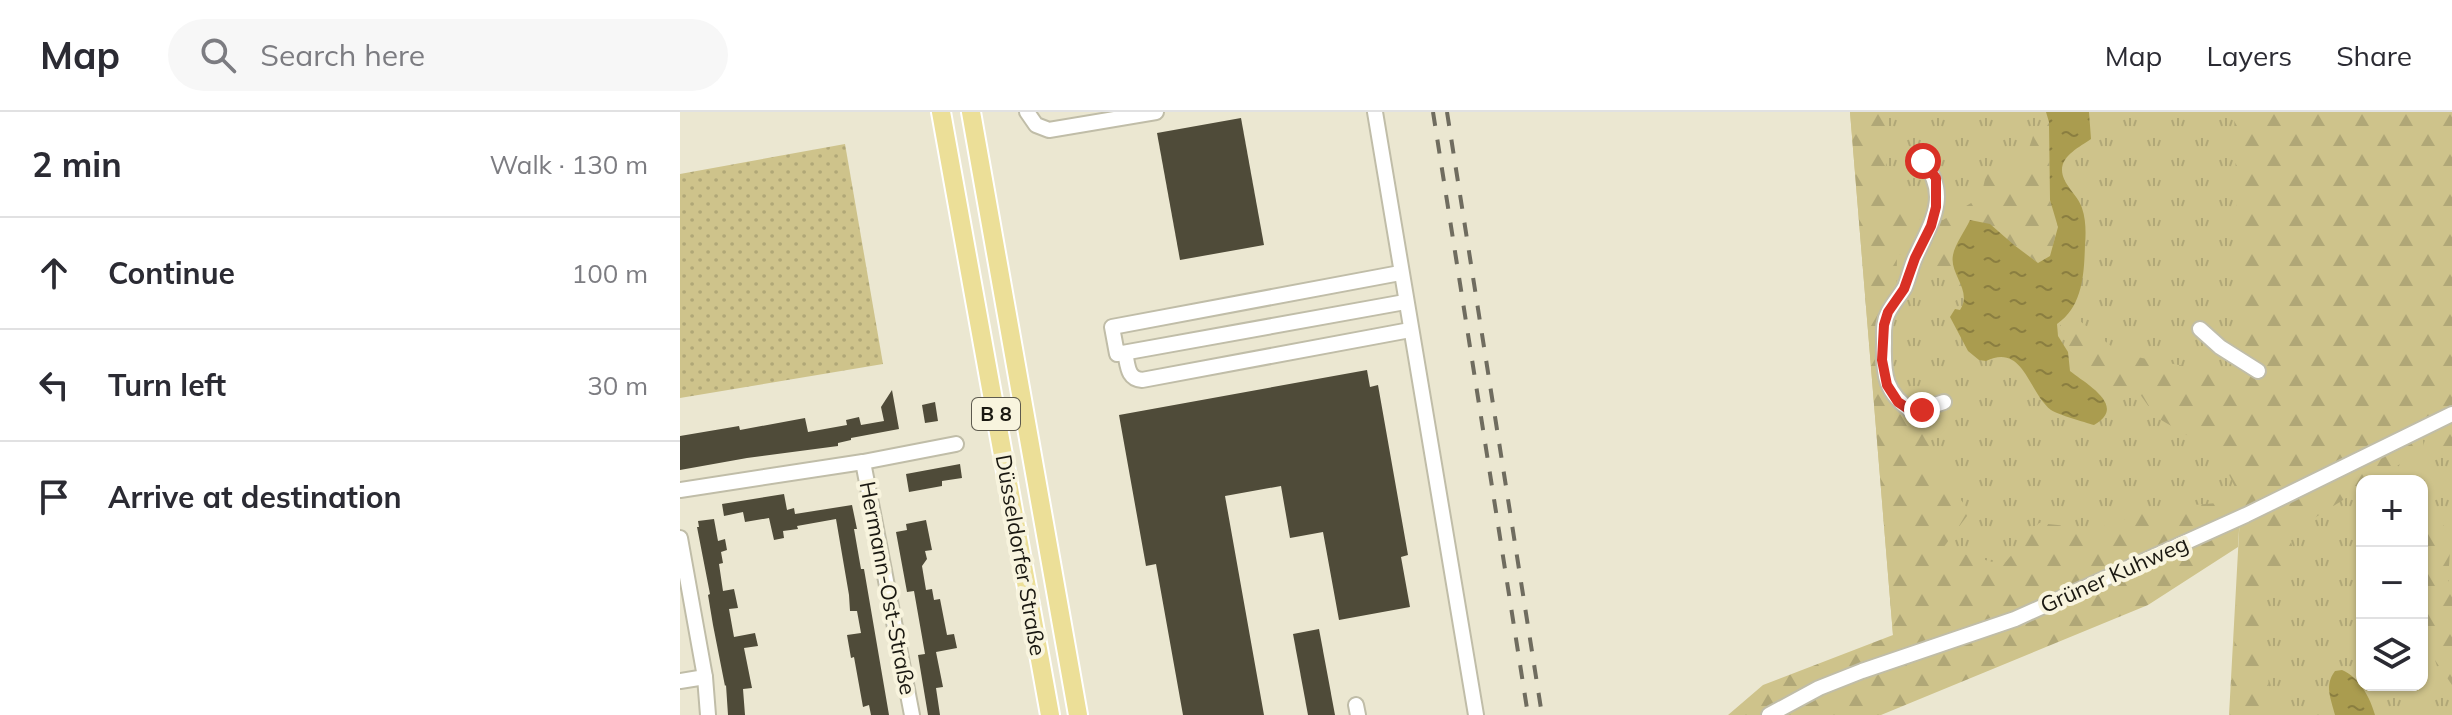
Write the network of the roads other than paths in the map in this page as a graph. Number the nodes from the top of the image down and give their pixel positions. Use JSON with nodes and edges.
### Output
{"nodes":[{"id":1,"x":941,"y":112,"type":"edge"},
{"id":2,"x":971,"y":112,"type":"edge"},
{"id":3,"x":1027,"y":112,"type":"edge"},
{"id":4,"x":1156,"y":112,"type":"edge"},
{"id":5,"x":1375,"y":112,"type":"edge"},
{"id":6,"x":1923,"y":161,"type":"dead end"},
{"id":7,"x":1400,"y":273,"type":"junction"},
{"id":8,"x":1405,"y":302,"type":"junction"},
{"id":9,"x":2200,"y":329,"type":"dead end"},
{"id":10,"x":1410,"y":330,"type":"junction"},
{"id":11,"x":1125,"y":353,"type":"junction"},
{"id":12,"x":2258,"y":371,"type":"dead end"},
{"id":13,"x":1944,"y":402,"type":"dead end"},
{"id":14,"x":2452,"y":414,"type":"edge"},
{"id":15,"x":956,"y":444,"type":"dead end"},
{"id":16,"x":863,"y":462,"type":"junction"},
{"id":17,"x":680,"y":490,"type":"edge"},
{"id":18,"x":680,"y":538,"type":"edge"},
{"id":19,"x":705,"y":677,"type":"junction"},
{"id":20,"x":680,"y":681,"type":"edge"},
{"id":21,"x":708,"y":715,"type":"edge"},
{"id":22,"x":912,"y":715,"type":"edge"},
{"id":23,"x":1050,"y":715,"type":"edge"},
{"id":24,"x":1078,"y":715,"type":"edge"},
{"id":25,"x":1476,"y":715,"type":"edge"},
{"id":26,"x":1769,"y":715,"type":"edge"}],
"edges":[{"from":1,"to":23,"type":"main road","name":"Düsseldorfer Straße","number":"B 8"},
{"from":2,"to":24,"type":"main road","name":"Düsseldorfer Straße","number":"B 8"},
{"from":3,"to":4,"type":"street"},
{"from":5,"to":7,"type":"street"},
{"from":6,"to":13,"type":"street"},
{"from":7,"to":8,"type":"street"},
{"from":7,"to":11,"type":"street"},
{"from":8,"to":10,"type":"street"},
{"from":8,"to":11,"type":"street"},
{"from":9,"to":12,"type":"street"},
{"from":10,"to":11,"type":"street"},
{"from":10,"to":25,"type":"street"},
{"from":14,"to":26,"type":"street","name":"Grüner Kuhweg"},
{"from":15,"to":16,"type":"street"},
{"from":16,"to":17,"type":"street"},
{"from":16,"to":22,"type":"street","name":"Hermann-Ost-Straße"},
{"from":18,"to":19,"type":"street"},
{"from":19,"to":20,"type":"street"},
{"from":19,"to":21,"type":"street"}]}
